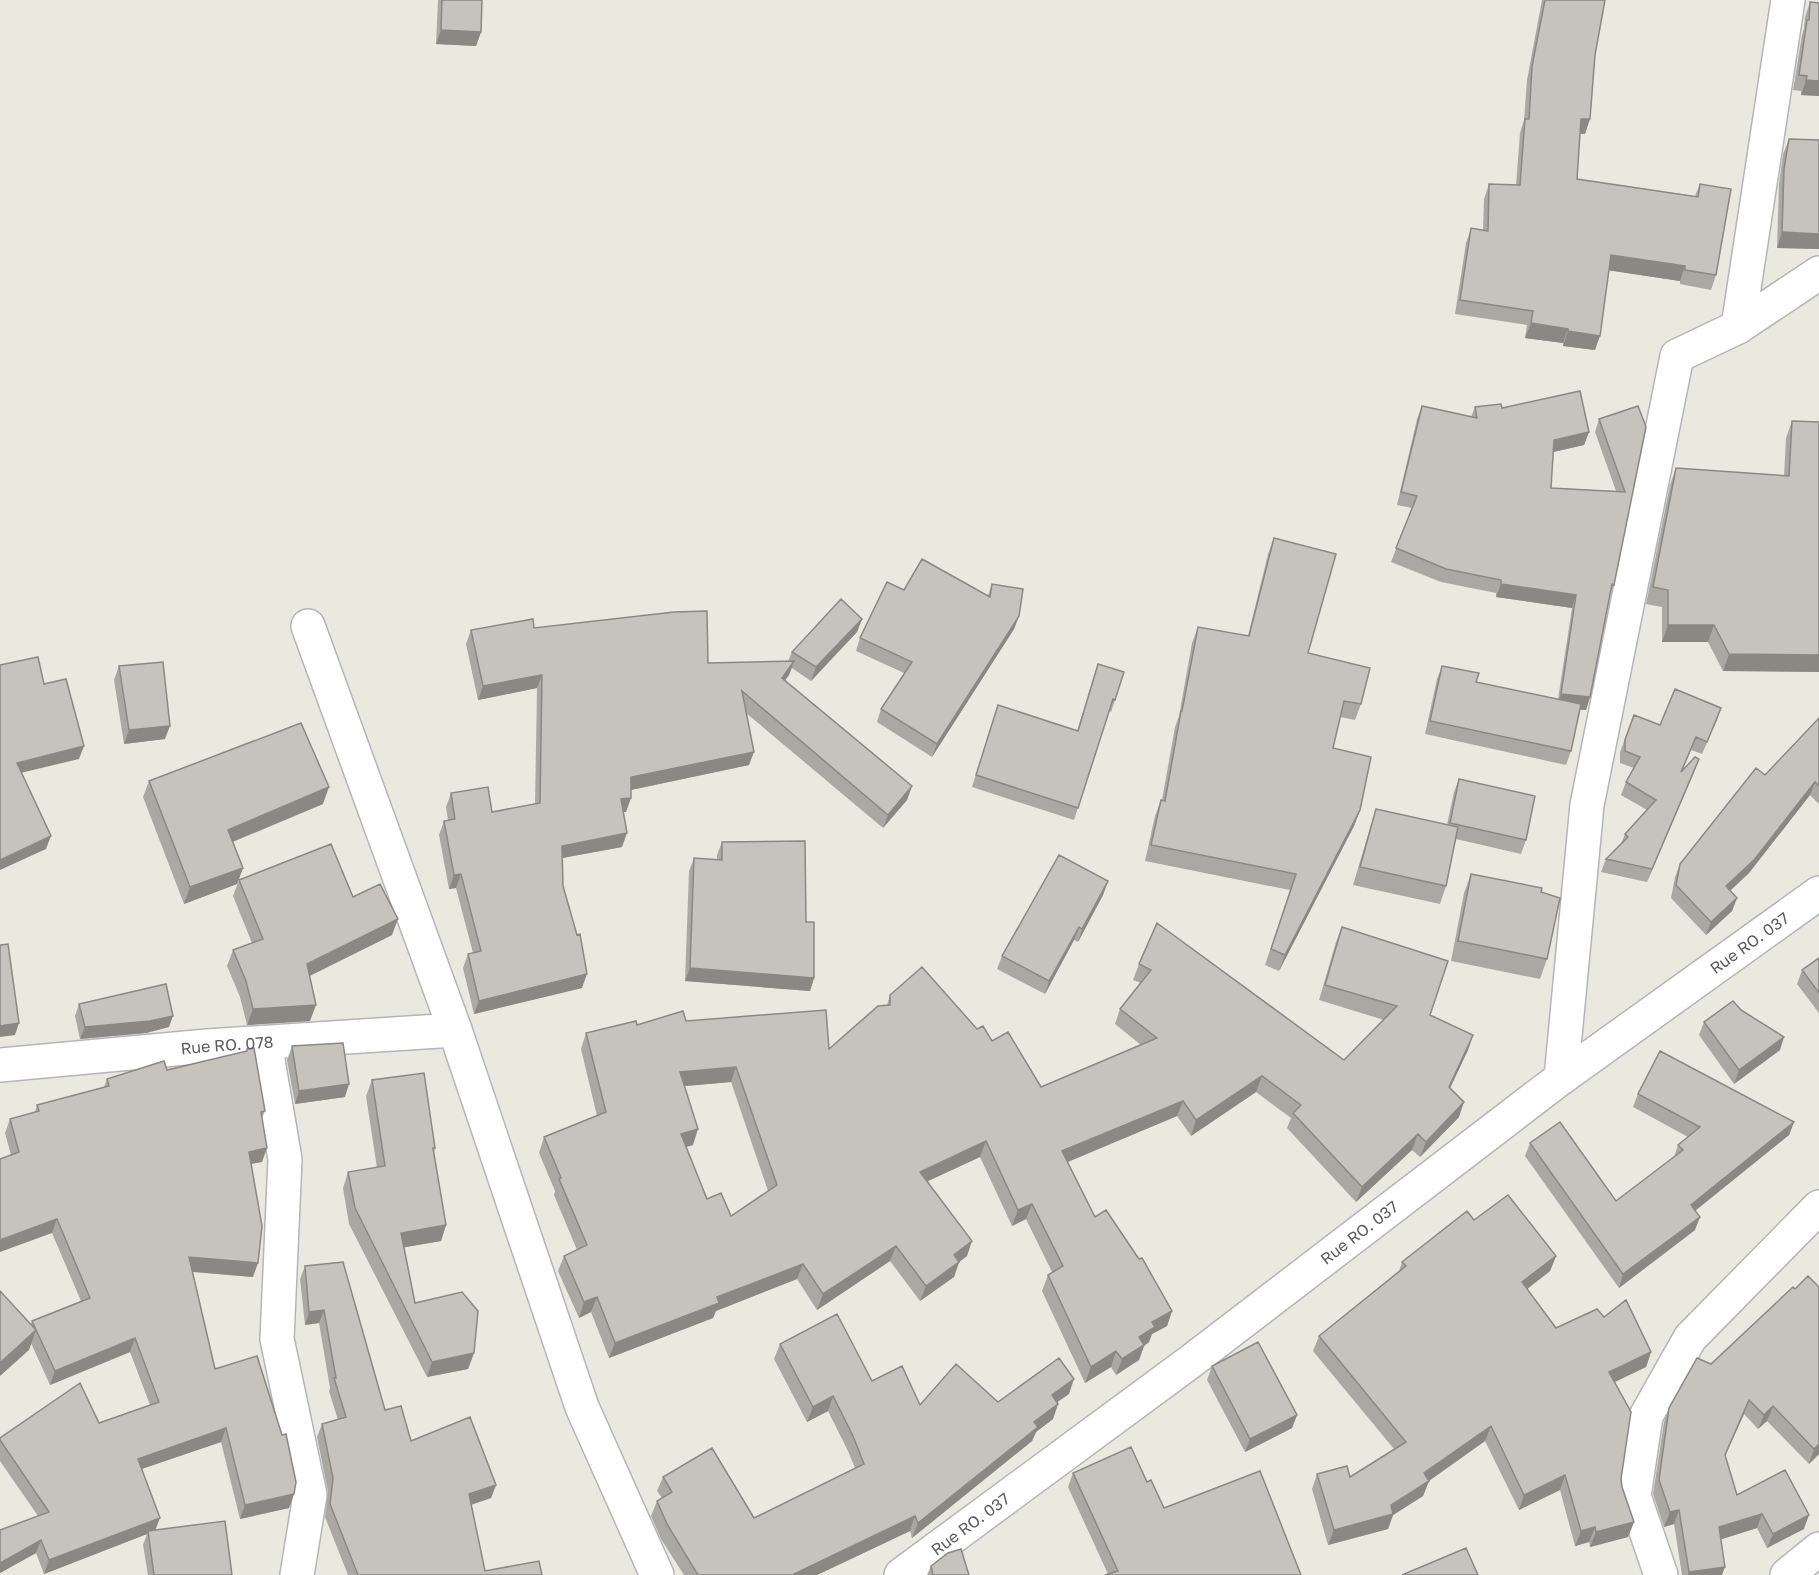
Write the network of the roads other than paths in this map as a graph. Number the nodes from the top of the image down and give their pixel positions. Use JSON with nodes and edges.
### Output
{"nodes":[{"id":1,"x":1788,"y":0,"type":"edge"},
{"id":2,"x":1819,"y":273,"type":"edge"},
{"id":3,"x":1738,"y":327,"type":"junction"},
{"id":4,"x":308,"y":626,"type":"dead end"},
{"id":5,"x":1819,"y":893,"type":"edge"},
{"id":6,"x":455,"y":1030,"type":"junction"},
{"id":7,"x":265,"y":1043,"type":"junction"},
{"id":8,"x":0,"y":1065,"type":"edge"},
{"id":9,"x":1561,"y":1078,"type":"junction"},
{"id":10,"x":1819,"y":1207,"type":"edge"},
{"id":11,"x":1819,"y":1549,"type":"edge"},
{"id":12,"x":297,"y":1575,"type":"edge"},
{"id":13,"x":657,"y":1575,"type":"edge"},
{"id":14,"x":901,"y":1575,"type":"edge"},
{"id":15,"x":1661,"y":1575,"type":"edge"},
{"id":16,"x":1787,"y":1575,"type":"edge"}],
"edges":[{"from":1,"to":3,"type":"street"},
{"from":2,"to":3,"type":"street"},
{"from":3,"to":9,"type":"street"},
{"from":4,"to":6,"type":"street"},
{"from":5,"to":9,"type":"street","name":"Rue RO. 037"},
{"from":6,"to":7,"type":"street","name":"Rue RO. 078"},
{"from":6,"to":13,"type":"street"},
{"from":7,"to":8,"type":"street","name":"Rue RO. 078"},
{"from":7,"to":12,"type":"street"},
{"from":9,"to":14,"type":"street","name":"Rue RO. 037"},
{"from":10,"to":15,"type":"street"},
{"from":11,"to":16,"type":"street"}]}
